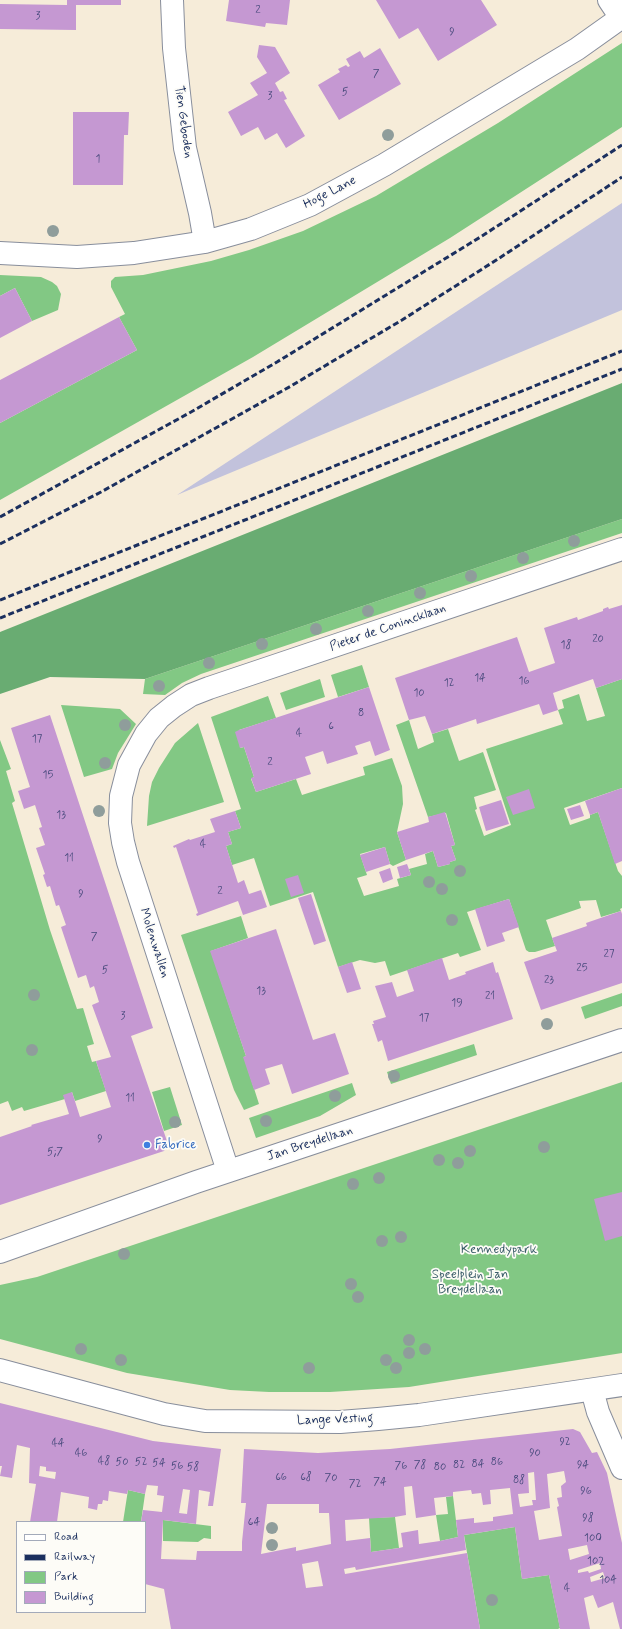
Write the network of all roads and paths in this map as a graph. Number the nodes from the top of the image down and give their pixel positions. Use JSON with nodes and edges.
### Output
{"nodes":[{"id":1,"x":172,"y":0,"type":"edge"},
{"id":2,"x":609,"y":0,"type":"edge"},
{"id":3,"x":622,"y":17,"type":"edge"},
{"id":4,"x":205,"y":242,"type":"junction"},
{"id":5,"x":0,"y":253,"type":"edge"},
{"id":6,"x":622,"y":549,"type":"edge"},
{"id":7,"x":159,"y":718,"type":"joint"},
{"id":8,"x":622,"y":1040,"type":"edge"},
{"id":9,"x":228,"y":1171,"type":"junction"},
{"id":10,"x":0,"y":1252,"type":"edge"},
{"id":11,"x":0,"y":1370,"type":"edge"},
{"id":12,"x":622,"y":1385,"type":"edge"},
{"id":13,"x":592,"y":1390,"type":"junction"},
{"id":14,"x":622,"y":1468,"type":"edge"}],
"edges":[{"from":1,"to":4,"type":"street","name":"Tien Geboden"},
{"from":2,"to":3,"type":"street"},
{"from":3,"to":4,"type":"street","name":"Hoge Lane"},
{"from":4,"to":5,"type":"street","name":"Hoge Lane"},
{"from":6,"to":7,"type":"street","name":"Pieter de Conincklaan"},
{"from":7,"to":9,"type":"street","name":"Molenwallen"},
{"from":8,"to":9,"type":"street","name":"Jan Breydellaan"},
{"from":9,"to":10,"type":"street","name":"Jan Breydellaan"},
{"from":11,"to":13,"type":"street","name":"Lange Vesting"},
{"from":12,"to":13,"type":"street","name":"Lange Vesting"},
{"from":13,"to":14,"type":"street"}]}
